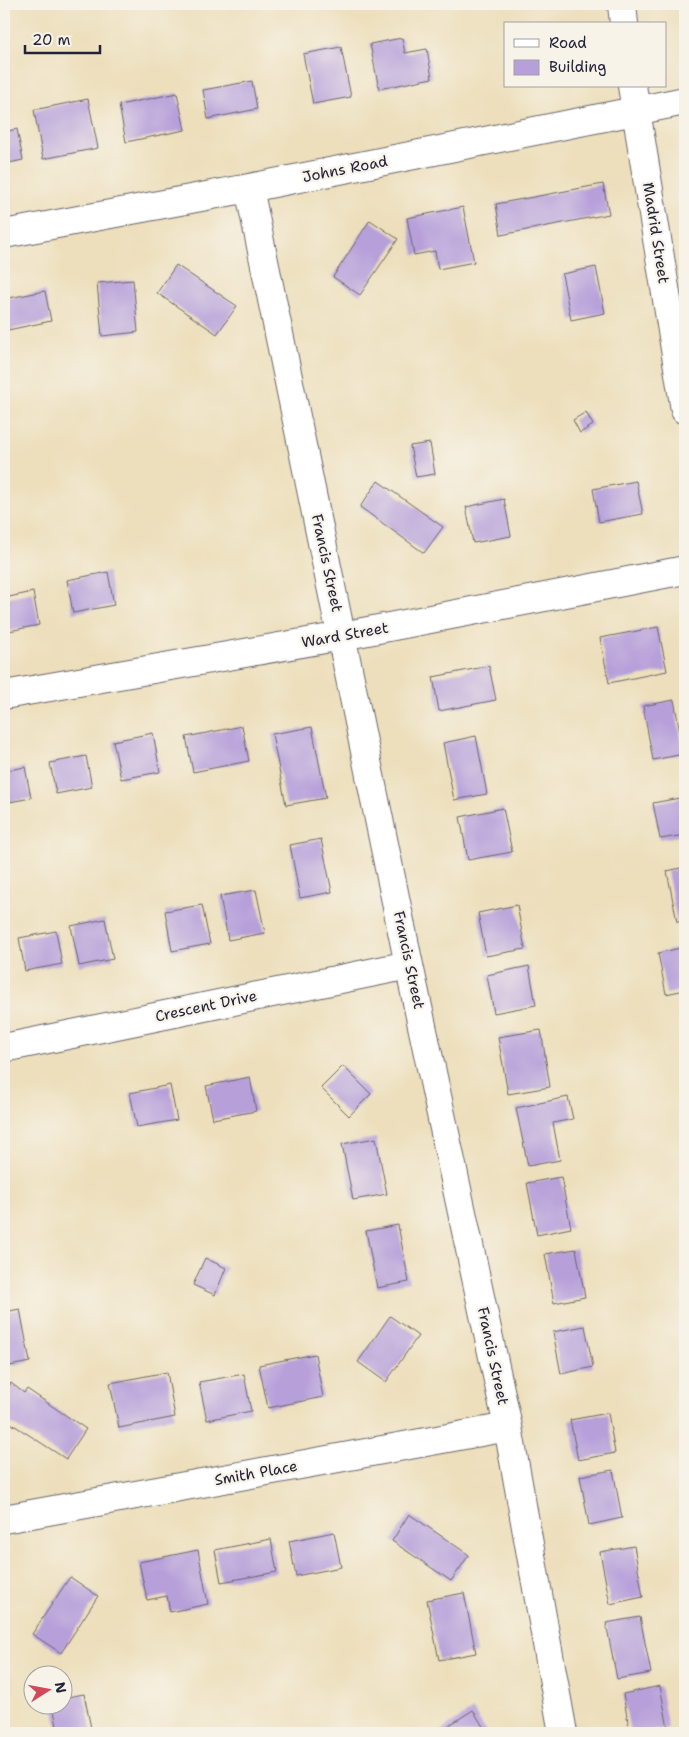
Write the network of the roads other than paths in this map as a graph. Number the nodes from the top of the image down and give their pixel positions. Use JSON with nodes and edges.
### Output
{"nodes":[{"id":1,"x":622,"y":4,"type":"edge"},
{"id":2,"x":624,"y":22,"type":"edge"},
{"id":3,"x":634,"y":98,"type":"edge"},
{"id":4,"x":685,"y":101,"type":"edge"},
{"id":5,"x":249,"y":188,"type":"junction"},
{"id":6,"x":4,"y":234,"type":"edge"},
{"id":7,"x":685,"y":410,"type":"edge"},
{"id":8,"x":685,"y":570,"type":"edge"},
{"id":9,"x":342,"y":636,"type":"junction"},
{"id":10,"x":4,"y":695,"type":"edge"},
{"id":11,"x":409,"y":965,"type":"junction"},
{"id":12,"x":4,"y":1048,"type":"edge"},
{"id":13,"x":508,"y":1427,"type":"junction"},
{"id":14,"x":4,"y":1519,"type":"edge"},
{"id":15,"x":563,"y":1733,"type":"edge"}],
"edges":[{"from":1,"to":2,"type":"street"},
{"from":3,"to":4,"type":"street","name":"Johns Road"},
{"from":3,"to":5,"type":"street","name":"Johns Road"},
{"from":3,"to":7,"type":"street","name":"Madrid Street"},
{"from":5,"to":6,"type":"street","name":"Johns Road"},
{"from":5,"to":9,"type":"street","name":"Francis Street"},
{"from":8,"to":9,"type":"street","name":"Ward Street"},
{"from":9,"to":10,"type":"street","name":"Ward Street"},
{"from":9,"to":11,"type":"street","name":"Francis Street"},
{"from":11,"to":12,"type":"street","name":"Crescent Drive"},
{"from":11,"to":13,"type":"street","name":"Francis Street"},
{"from":13,"to":14,"type":"street","name":"Smith Place"},
{"from":13,"to":15,"type":"street","name":"Francis Street"}]}
